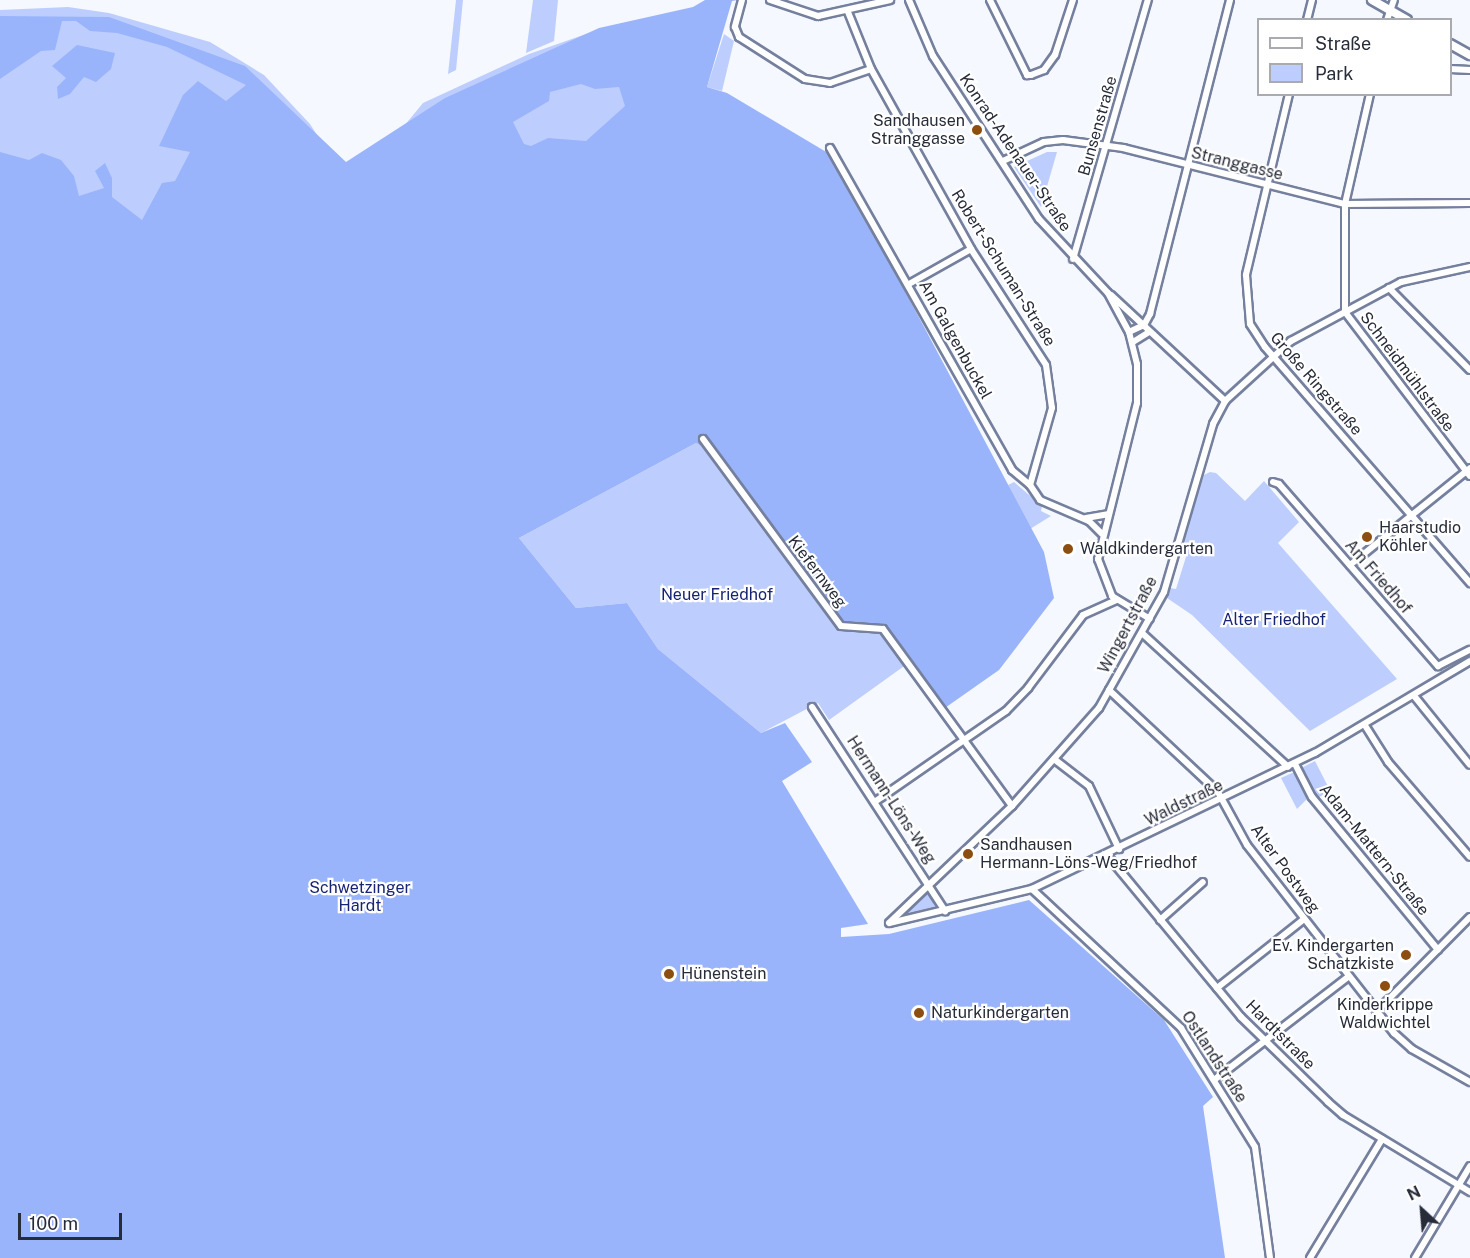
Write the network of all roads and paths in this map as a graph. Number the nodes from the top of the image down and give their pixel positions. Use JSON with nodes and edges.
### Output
{"nodes":[{"id":1,"x":742,"y":0,"type":"edge"},
{"id":2,"x":770,"y":0,"type":"edge"},
{"id":3,"x":890,"y":0,"type":"edge"},
{"id":4,"x":909,"y":0,"type":"edge"},
{"id":5,"x":990,"y":0,"type":"edge"},
{"id":6,"x":1073,"y":0,"type":"edge"},
{"id":7,"x":1148,"y":0,"type":"edge"},
{"id":8,"x":1230,"y":0,"type":"edge"},
{"id":9,"x":1312,"y":0,"type":"edge"},
{"id":10,"x":1372,"y":0,"type":"edge"},
{"id":11,"x":1394,"y":0,"type":"edge"},
{"id":12,"x":1389,"y":10,"type":"junction"},
{"id":13,"x":848,"y":12,"type":"junction"},
{"id":14,"x":1308,"y":18,"type":"edge"},
{"id":15,"x":1387,"y":18,"type":"edge"},
{"id":16,"x":1403,"y":18,"type":"edge"},
{"id":17,"x":1452,"y":45,"type":"edge"},
{"id":18,"x":1470,"y":55,"type":"edge"},
{"id":19,"x":871,"y":69,"type":"junction"},
{"id":20,"x":1452,"y":69,"type":"edge"},
{"id":21,"x":1470,"y":70,"type":"edge"},
{"id":22,"x":1289,"y":96,"type":"edge"},
{"id":23,"x":1370,"y":96,"type":"edge"},
{"id":24,"x":1107,"y":146,"type":"junction"},
{"id":25,"x":830,"y":148,"type":"dead end"},
{"id":26,"x":1003,"y":161,"type":"junction"},
{"id":27,"x":1187,"y":166,"type":"junction"},
{"id":28,"x":1267,"y":186,"type":"junction"},
{"id":29,"x":1470,"y":203,"type":"edge"},
{"id":30,"x":1345,"y":204,"type":"junction"},
{"id":31,"x":971,"y":249,"type":"junction"},
{"id":32,"x":1073,"y":259,"type":"junction"},
{"id":33,"x":1470,"y":267,"type":"edge"},
{"id":34,"x":909,"y":284,"type":"junction"},
{"id":35,"x":1389,"y":288,"type":"junction"},
{"id":36,"x":1108,"y":293,"type":"junction"},
{"id":37,"x":1345,"y":312,"type":"junction"},
{"id":38,"x":1144,"y":325,"type":"junction"},
{"id":39,"x":1130,"y":332,"type":"junction"},
{"id":40,"x":1149,"y":332,"type":"junction"},
{"id":41,"x":1133,"y":342,"type":"junction"},
{"id":42,"x":1274,"y":357,"type":"junction"},
{"id":43,"x":1470,"y":370,"type":"edge"},
{"id":44,"x":1225,"y":400,"type":"junction"},
{"id":45,"x":703,"y":440,"type":"dead end"},
{"id":46,"x":1468,"y":471,"type":"edge"},
{"id":47,"x":1273,"y":482,"type":"dead end"},
{"id":48,"x":1030,"y":484,"type":"junction"},
{"id":49,"x":1108,"y":514,"type":"junction"},
{"id":50,"x":1412,"y":515,"type":"junction"},
{"id":51,"x":1082,"y":518,"type":"junction"},
{"id":52,"x":1102,"y":534,"type":"junction"},
{"id":53,"x":1350,"y":565,"type":"junction"},
{"id":54,"x":1470,"y":583,"type":"edge"},
{"id":55,"x":1116,"y":600,"type":"junction"},
{"id":56,"x":1150,"y":619,"type":"junction"},
{"id":57,"x":1142,"y":633,"type":"junction"},
{"id":58,"x":1470,"y":650,"type":"edge"},
{"id":59,"x":1470,"y":661,"type":"edge"},
{"id":60,"x":1109,"y":690,"type":"junction"},
{"id":61,"x":1415,"y":696,"type":"junction"},
{"id":62,"x":812,"y":707,"type":"dead end"},
{"id":63,"x":1365,"y":727,"type":"junction"},
{"id":64,"x":962,"y":738,"type":"junction"},
{"id":65,"x":1054,"y":759,"type":"junction"},
{"id":66,"x":1470,"y":765,"type":"edge"},
{"id":67,"x":1292,"y":766,"type":"junction"},
{"id":68,"x":1223,"y":800,"type":"junction"},
{"id":69,"x":876,"y":801,"type":"junction"},
{"id":70,"x":1012,"y":806,"type":"junction"},
{"id":71,"x":1119,"y":849,"type":"junction"},
{"id":72,"x":1107,"y":855,"type":"junction"},
{"id":73,"x":1470,"y":857,"type":"edge"},
{"id":74,"x":1203,"y":882,"type":"dead end"},
{"id":75,"x":930,"y":884,"type":"junction"},
{"id":76,"x":1032,"y":889,"type":"junction"},
{"id":77,"x":945,"y":910,"type":"junction"},
{"id":78,"x":1470,"y":917,"type":"edge"},
{"id":79,"x":1304,"y":919,"type":"junction"},
{"id":80,"x":1160,"y":920,"type":"junction"},
{"id":81,"x":889,"y":923,"type":"joint"},
{"id":82,"x":1438,"y":950,"type":"junction"},
{"id":83,"x":1349,"y":976,"type":"junction"},
{"id":84,"x":1217,"y":988,"type":"junction"},
{"id":85,"x":1377,"y":1011,"type":"junction"},
{"id":86,"x":1265,"y":1041,"type":"junction"},
{"id":87,"x":1214,"y":1080,"type":"junction"},
{"id":88,"x":1470,"y":1082,"type":"edge"},
{"id":89,"x":1382,"y":1139,"type":"junction"},
{"id":90,"x":1470,"y":1166,"type":"edge"},
{"id":91,"x":1459,"y":1186,"type":"junction"},
{"id":92,"x":1470,"y":1192,"type":"edge"},
{"id":93,"x":1270,"y":1258,"type":"edge"},
{"id":94,"x":1310,"y":1258,"type":"edge"},
{"id":95,"x":1415,"y":1258,"type":"edge"}],
"edges":[{"from":1,"to":19,"type":"street"},
{"from":2,"to":13,"type":"street"},
{"from":3,"to":13,"type":"street"},
{"from":4,"to":26,"type":"street","name":"Konrad-Adenauer-Straße"},
{"from":5,"to":6,"type":"street"},
{"from":7,"to":24,"type":"street","name":"Bunsenstraße"},
{"from":8,"to":27,"type":"street"},
{"from":9,"to":14,"type":"street"},
{"from":10,"to":12,"type":"street"},
{"from":11,"to":12,"type":"street"},
{"from":12,"to":15,"type":"street"},
{"from":12,"to":16,"type":"street"},
{"from":13,"to":19,"type":"street","name":"Robert-Schuman-Straße"},
{"from":17,"to":18,"type":"street"},
{"from":19,"to":31,"type":"street","name":"Robert-Schuman-Straße"},
{"from":20,"to":21,"type":"street"},
{"from":22,"to":28,"type":"street","name":"Große Ringstraße"},
{"from":23,"to":30,"type":"street"},
{"from":24,"to":26,"type":"street","name":"Stranggasse"},
{"from":24,"to":27,"type":"street","name":"Stranggasse"},
{"from":24,"to":32,"type":"street","name":"Bunsenstraße"},
{"from":25,"to":34,"type":"street","name":"Am Galgenbuckel"},
{"from":26,"to":32,"type":"street","name":"Konrad-Adenauer-Straße"},
{"from":27,"to":28,"type":"street","name":"Stranggasse"},
{"from":27,"to":38,"type":"street"},
{"from":28,"to":30,"type":"street","name":"Stranggasse"},
{"from":28,"to":42,"type":"street","name":"Große Ringstraße"},
{"from":29,"to":30,"type":"street","name":"Stranggasse"},
{"from":30,"to":37,"type":"street"},
{"from":31,"to":34,"type":"street"},
{"from":31,"to":48,"type":"street","name":"Robert-Schuman-Straße"},
{"from":32,"to":36,"type":"street","name":"Konrad-Adenauer-Straße"},
{"from":33,"to":35,"type":"street","name":"Wingertstraße"},
{"from":34,"to":48,"type":"street","name":"Am Galgenbuckel"},
{"from":35,"to":37,"type":"street","name":"Wingertstraße"},
{"from":35,"to":43,"type":"street"},
{"from":36,"to":38,"type":"street"},
{"from":36,"to":39,"type":"street","name":"Konrad-Adenauer-Straße"},
{"from":37,"to":42,"type":"street","name":"Wingertstraße"},
{"from":37,"to":46,"type":"street","name":"Schneidmühlstraße"},
{"from":38,"to":39,"type":"street"},
{"from":38,"to":40,"type":"street"},
{"from":39,"to":41,"type":"street","name":"Konrad-Adenauer-Straße"},
{"from":40,"to":41,"type":"street"},
{"from":40,"to":44,"type":"street"},
{"from":41,"to":49,"type":"street","name":"Konrad-Adenauer-Straße"},
{"from":42,"to":44,"type":"street","name":"Wingertstraße"},
{"from":42,"to":50,"type":"street","name":"Große Ringstraße"},
{"from":44,"to":56,"type":"street","name":"Wingertstraße"},
{"from":45,"to":64,"type":"street","name":"Kiefernweg"},
{"from":46,"to":50,"type":"street"},
{"from":47,"to":53,"type":"street","name":"Am Friedhof"},
{"from":48,"to":51,"type":"street","name":"Am Galgenbuckel"},
{"from":49,"to":51,"type":"street"},
{"from":49,"to":52,"type":"street","name":"Konrad-Adenauer-Straße"},
{"from":50,"to":53,"type":"street"},
{"from":50,"to":54,"type":"street","name":"Große Ringstraße"},
{"from":51,"to":52,"type":"street","name":"Am Galgenbuckel"},
{"from":52,"to":55,"type":"street","name":"Konrad-Adenauer-Straße"},
{"from":53,"to":58,"type":"street","name":"Am Friedhof"},
{"from":55,"to":56,"type":"street"},
{"from":55,"to":64,"type":"street"},
{"from":56,"to":57,"type":"street","name":"Wingertstraße"},
{"from":57,"to":60,"type":"street","name":"Wingertstraße"},
{"from":57,"to":67,"type":"street"},
{"from":59,"to":61,"type":"street","name":"Waldstraße"},
{"from":60,"to":65,"type":"street","name":"Wingertstraße"},
{"from":60,"to":68,"type":"street","name":"Alter Postweg"},
{"from":61,"to":63,"type":"street","name":"Waldstraße"},
{"from":61,"to":66,"type":"street"},
{"from":62,"to":69,"type":"street","name":"Hermann-Löns-Weg"},
{"from":63,"to":67,"type":"street","name":"Waldstraße"},
{"from":63,"to":73,"type":"street"},
{"from":64,"to":69,"type":"street"},
{"from":64,"to":70,"type":"street","name":"Kiefernweg"},
{"from":65,"to":70,"type":"street","name":"Wingertstraße"},
{"from":65,"to":71,"type":"street"},
{"from":67,"to":68,"type":"street","name":"Waldstraße"},
{"from":67,"to":82,"type":"street","name":"Adam-Mattern-Straße"},
{"from":68,"to":71,"type":"street","name":"Waldstraße"},
{"from":68,"to":79,"type":"street","name":"Alter Postweg"},
{"from":69,"to":75,"type":"street","name":"Hermann-Löns-Weg"},
{"from":70,"to":75,"type":"street","name":"Wingertstraße"},
{"from":71,"to":72,"type":"street","name":"Waldstraße"},
{"from":72,"to":76,"type":"street","name":"Waldstraße"},
{"from":72,"to":80,"type":"street","name":"Hardtstraße"},
{"from":74,"to":80,"type":"street"},
{"from":75,"to":77,"type":"street","name":"Hermann-Löns-Weg"},
{"from":75,"to":81,"type":"street","name":"Wingertstraße"},
{"from":76,"to":77,"type":"street","name":"Waldstraße"},
{"from":76,"to":87,"type":"street","name":"Ostlandstraße"},
{"from":77,"to":81,"type":"street","name":"Waldstraße"},
{"from":78,"to":82,"type":"street"},
{"from":79,"to":83,"type":"street","name":"Alter Postweg"},
{"from":79,"to":84,"type":"street"},
{"from":80,"to":84,"type":"street","name":"Hardtstraße"},
{"from":82,"to":85,"type":"street"},
{"from":83,"to":85,"type":"street","name":"Alter Postweg"},
{"from":83,"to":86,"type":"street"},
{"from":84,"to":86,"type":"street","name":"Hardtstraße"},
{"from":85,"to":88,"type":"street","name":"Alter Postweg"},
{"from":86,"to":87,"type":"street"},
{"from":86,"to":89,"type":"street","name":"Hardtstraße"},
{"from":87,"to":93,"type":"street","name":"Ostlandstraße"},
{"from":89,"to":91,"type":"street","name":"Hardtstraße"},
{"from":89,"to":94,"type":"street"},
{"from":90,"to":91,"type":"street"},
{"from":91,"to":92,"type":"street","name":"Hardtstraße"},
{"from":91,"to":95,"type":"street"}]}
